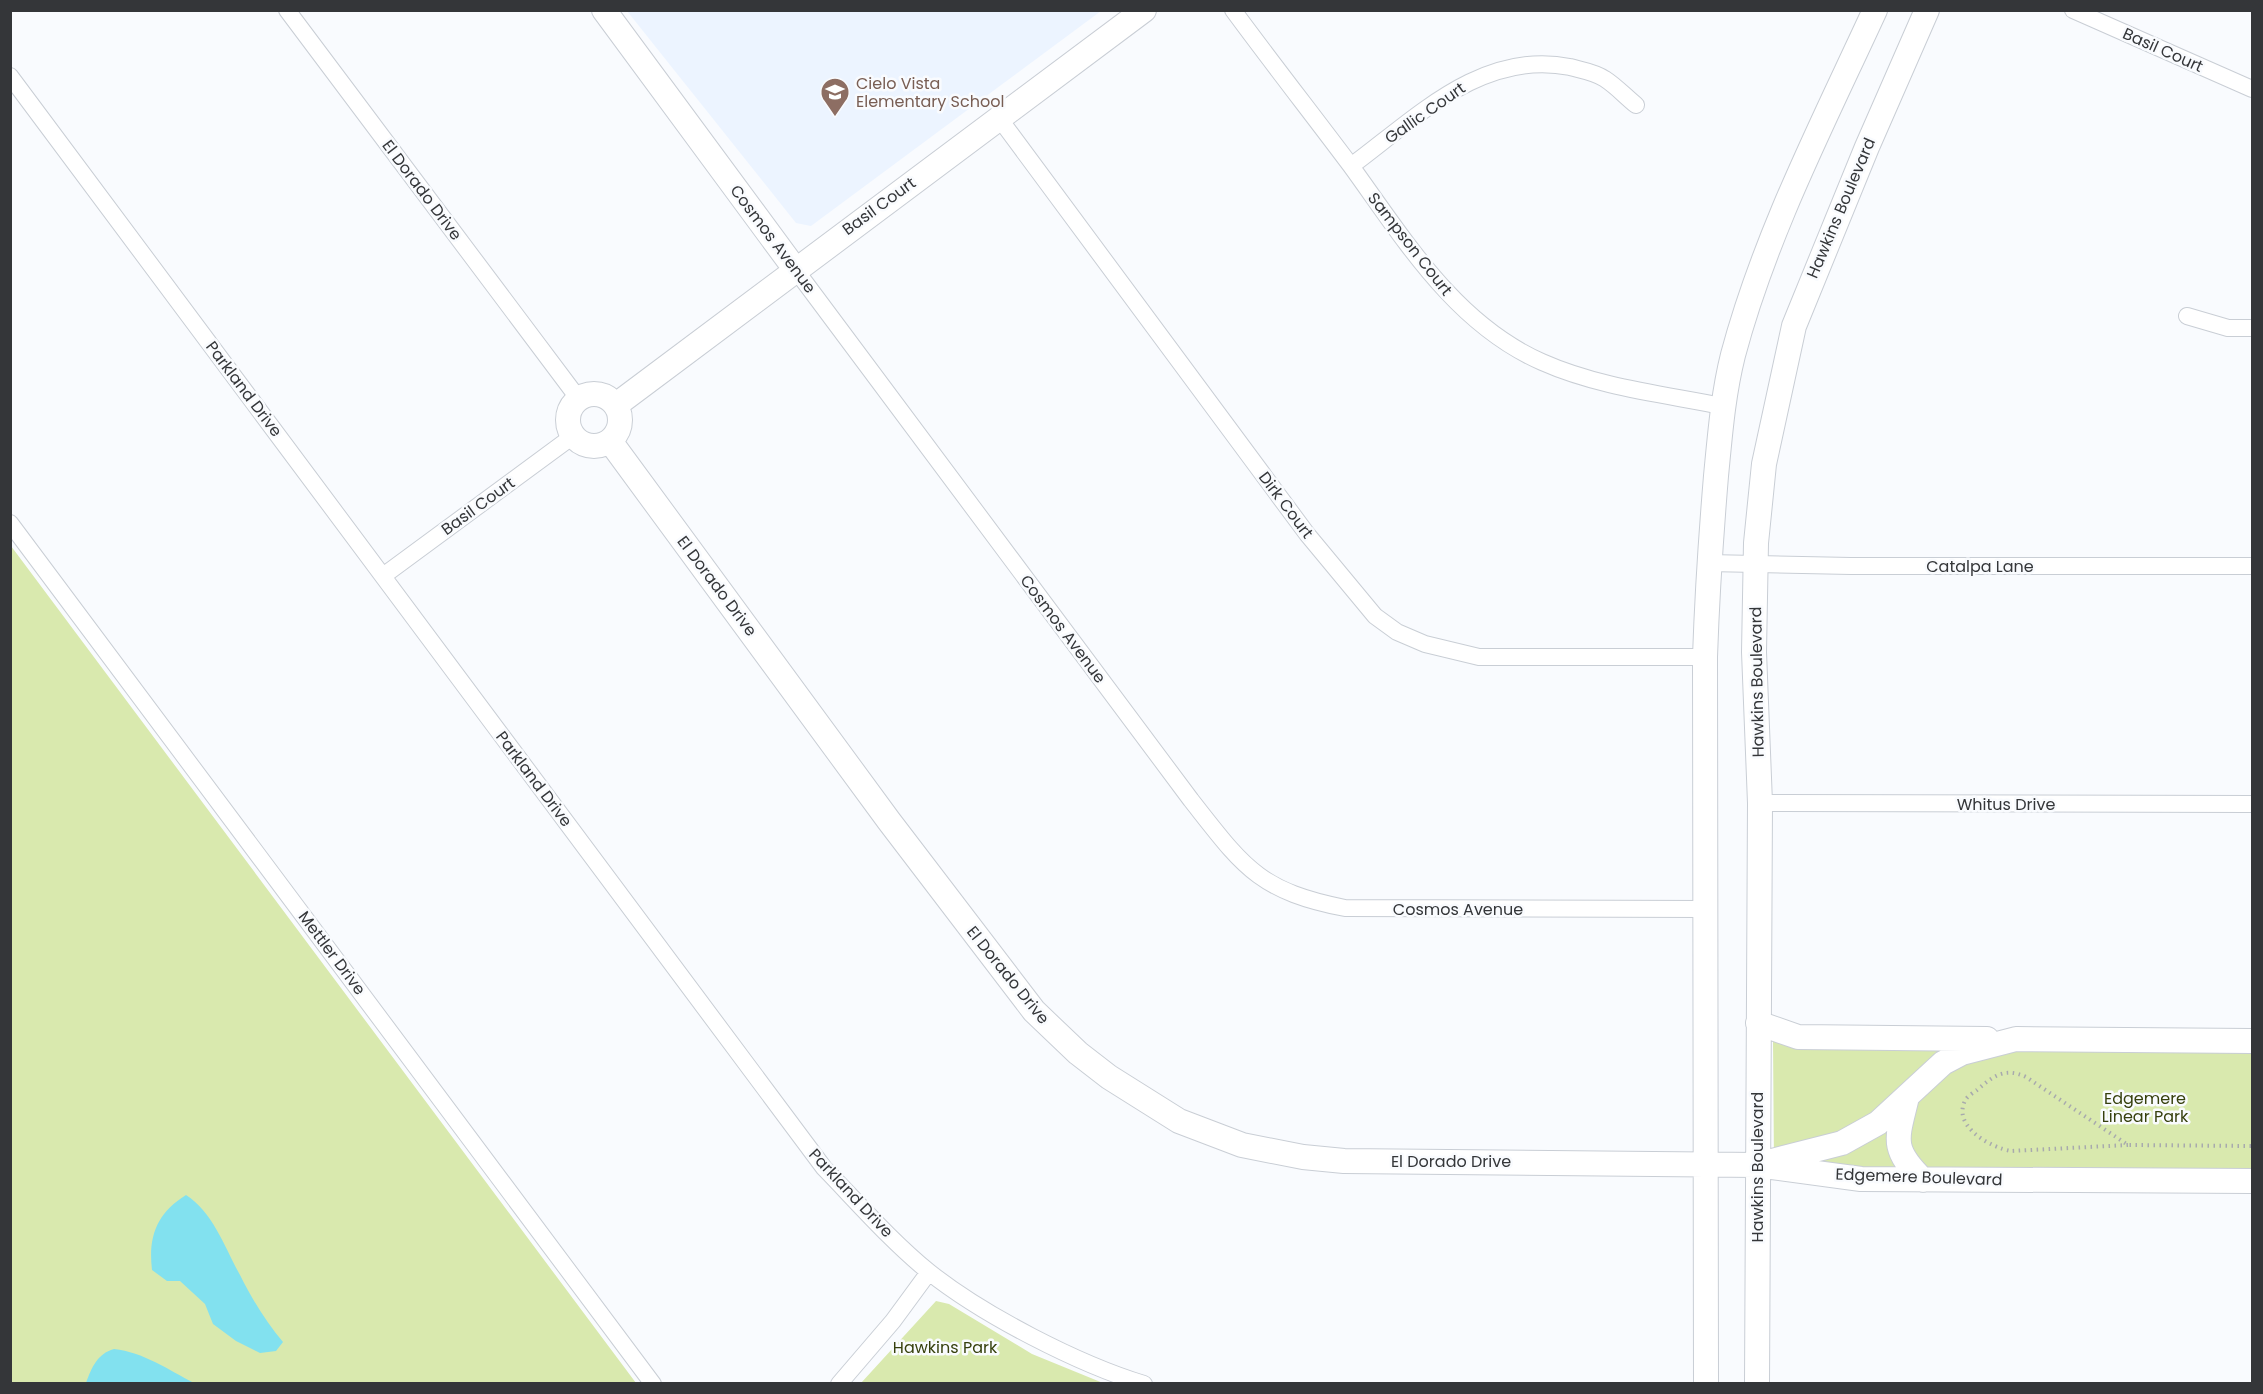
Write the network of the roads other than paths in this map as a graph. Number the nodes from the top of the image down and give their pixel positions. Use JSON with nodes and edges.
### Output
{"nodes":[{"id":1,"x":287,"y":10,"type":"edge"},
{"id":2,"x":604,"y":10,"type":"edge"},
{"id":3,"x":1144,"y":10,"type":"edge"},
{"id":4,"x":1233,"y":10,"type":"edge"},
{"id":5,"x":1875,"y":10,"type":"edge"},
{"id":6,"x":1928,"y":10,"type":"edge"},
{"id":7,"x":2073,"y":10,"type":"edge"},
{"id":8,"x":10,"y":76,"type":"edge"},
{"id":9,"x":2253,"y":89,"type":"edge"},
{"id":10,"x":1636,"y":105,"type":"dead end"},
{"id":11,"x":999,"y":118,"type":"junction"},
{"id":12,"x":1351,"y":166,"type":"junction"},
{"id":13,"x":795,"y":269,"type":"junction"},
{"id":14,"x":2187,"y":316,"type":"dead end"},
{"id":15,"x":2253,"y":328,"type":"edge"},
{"id":16,"x":579,"y":398,"type":"junction"},
{"id":17,"x":616,"y":405,"type":"junction"},
{"id":18,"x":1722,"y":406,"type":"junction"},
{"id":19,"x":573,"y":436,"type":"junction"},
{"id":20,"x":610,"y":441,"type":"junction"},
{"id":21,"x":10,"y":523,"type":"edge"},
{"id":22,"x":1708,"y":563,"type":"junction"},
{"id":23,"x":1756,"y":564,"type":"junction"},
{"id":24,"x":2253,"y":566,"type":"edge"},
{"id":25,"x":383,"y":576,"type":"junction"},
{"id":26,"x":1705,"y":657,"type":"junction"},
{"id":27,"x":1760,"y":803,"type":"junction"},
{"id":28,"x":2253,"y":804,"type":"edge"},
{"id":29,"x":1706,"y":909,"type":"junction"},
{"id":30,"x":1758,"y":1023,"type":"junction"},
{"id":31,"x":2016,"y":1039,"type":"junction"},
{"id":32,"x":2253,"y":1041,"type":"edge"},
{"id":33,"x":1907,"y":1097,"type":"junction"},
{"id":34,"x":1705,"y":1164,"type":"junction"},
{"id":35,"x":1757,"y":1165,"type":"junction"},
{"id":36,"x":1923,"y":1180,"type":"junction"},
{"id":37,"x":2253,"y":1181,"type":"edge"},
{"id":38,"x":929,"y":1272,"type":"junction"},
{"id":39,"x":653,"y":1383,"type":"edge"},
{"id":40,"x":839,"y":1383,"type":"edge"},
{"id":41,"x":1144,"y":1383,"type":"edge"},
{"id":42,"x":1706,"y":1383,"type":"edge"},
{"id":43,"x":1757,"y":1383,"type":"edge"}],
"edges":[{"from":1,"to":16,"type":"street","name":"El Dorado Drive"},
{"from":2,"to":13,"type":"main road","name":"Cosmos Avenue"},
{"from":3,"to":11,"type":"main road","name":"Basil Court"},
{"from":4,"to":12,"type":"street","name":"Sampson Court"},
{"from":5,"to":18,"type":"main road"},
{"from":6,"to":23,"type":"main road","name":"Hawkins Boulevard"},
{"from":7,"to":9,"type":"street","name":"Basil Court"},
{"from":8,"to":25,"type":"street","name":"Parkland Drive"},
{"from":10,"to":12,"type":"street","name":"Gallic Court"},
{"from":11,"to":13,"type":"main road","name":"Basil Court"},
{"from":11,"to":26,"type":"street","name":"Dirk Court"},
{"from":12,"to":18,"type":"street","name":"Sampson Court"},
{"from":13,"to":17,"type":"main road","name":"Basil Court"},
{"from":13,"to":29,"type":"street","name":"Cosmos Avenue"},
{"from":14,"to":15,"type":"street"},
{"from":16,"to":17,"type":"main road"},
{"from":16,"to":19,"type":"main road"},
{"from":17,"to":20,"type":"main road"},
{"from":18,"to":22,"type":"main road"},
{"from":19,"to":20,"type":"main road"},
{"from":19,"to":25,"type":"street","name":"Basil Court"},
{"from":20,"to":34,"type":"main road","name":"El Dorado Drive"},
{"from":21,"to":39,"type":"street","name":"Mettler Drive"},
{"from":22,"to":23,"type":"street","name":"Catalpa Lane"},
{"from":22,"to":26,"type":"main road"},
{"from":23,"to":24,"type":"street","name":"Catalpa Lane"},
{"from":23,"to":27,"type":"main road","name":"Hawkins Boulevard"},
{"from":25,"to":38,"type":"street","name":"Parkland Drive"},
{"from":26,"to":29,"type":"main road"},
{"from":27,"to":28,"type":"street","name":"Whitus Drive"},
{"from":27,"to":30,"type":"main road","name":"Hawkins Boulevard"},
{"from":29,"to":34,"type":"main road"},
{"from":30,"to":31,"type":"main road"},
{"from":30,"to":35,"type":"main road","name":"Hawkins Boulevard"},
{"from":31,"to":32,"type":"main road","name":"Edgemere Boulevard"},
{"from":31,"to":33,"type":"main road","name":"Edgemere Boulevard"},
{"from":33,"to":35,"type":"main road","name":"Edgemere Boulevard"},
{"from":33,"to":36,"type":"main road"},
{"from":34,"to":35,"type":"main road","name":"El Dorado Drive"},
{"from":34,"to":42,"type":"main road"},
{"from":35,"to":36,"type":"main road","name":"Edgemere Boulevard"},
{"from":35,"to":43,"type":"main road","name":"Hawkins Boulevard"},
{"from":36,"to":37,"type":"main road","name":"Edgemere Boulevard"},
{"from":38,"to":40,"type":"street"},
{"from":38,"to":41,"type":"street","name":"Parkland Drive"}]}
